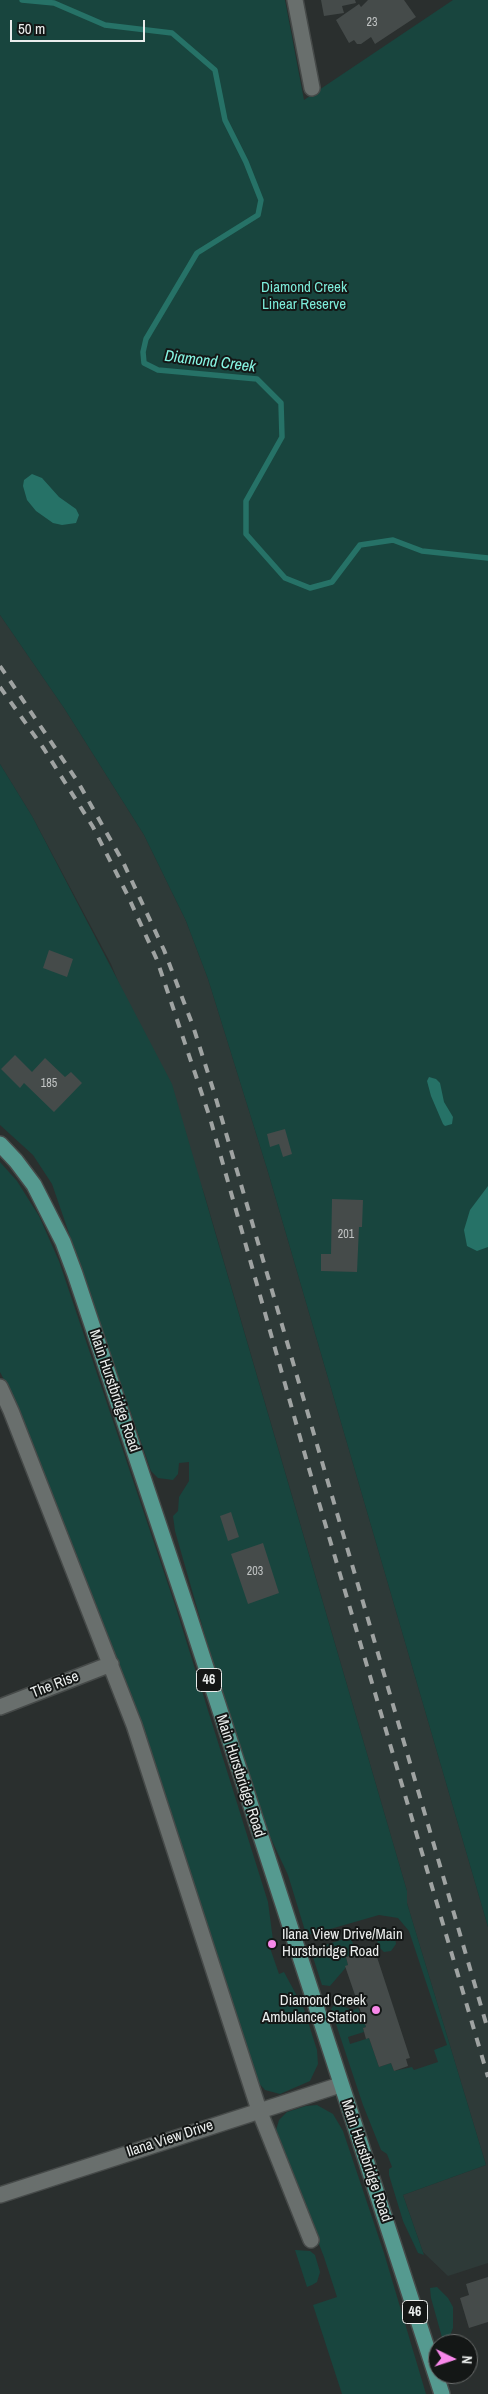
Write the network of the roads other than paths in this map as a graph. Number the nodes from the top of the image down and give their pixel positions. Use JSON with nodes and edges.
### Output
{"nodes":[{"id":1,"x":295,"y":0,"type":"edge"},
{"id":2,"x":312,"y":88,"type":"dead end"},
{"id":3,"x":0,"y":1144,"type":"edge"},
{"id":4,"x":0,"y":1387,"type":"edge"},
{"id":5,"x":111,"y":1664,"type":"junction"},
{"id":6,"x":0,"y":1707,"type":"edge"},
{"id":7,"x":340,"y":2085,"type":"junction"},
{"id":8,"x":259,"y":2110,"type":"junction"},
{"id":9,"x":0,"y":2195,"type":"edge"},
{"id":10,"x":310,"y":2240,"type":"dead end"},
{"id":11,"x":442,"y":2394,"type":"edge"}],
"edges":[{"from":1,"to":2,"type":"street"},
{"from":3,"to":7,"type":"main road","name":"Main Hurstbridge Road","number":"46"},
{"from":4,"to":5,"type":"street"},
{"from":5,"to":6,"type":"street","name":"The Rise"},
{"from":5,"to":8,"type":"street"},
{"from":7,"to":8,"type":"street","name":"Ilana View Drive"},
{"from":7,"to":11,"type":"main road","name":"Main Hurstbridge Road","number":"46"},
{"from":8,"to":9,"type":"street","name":"Ilana View Drive"},
{"from":8,"to":10,"type":"street"}]}
